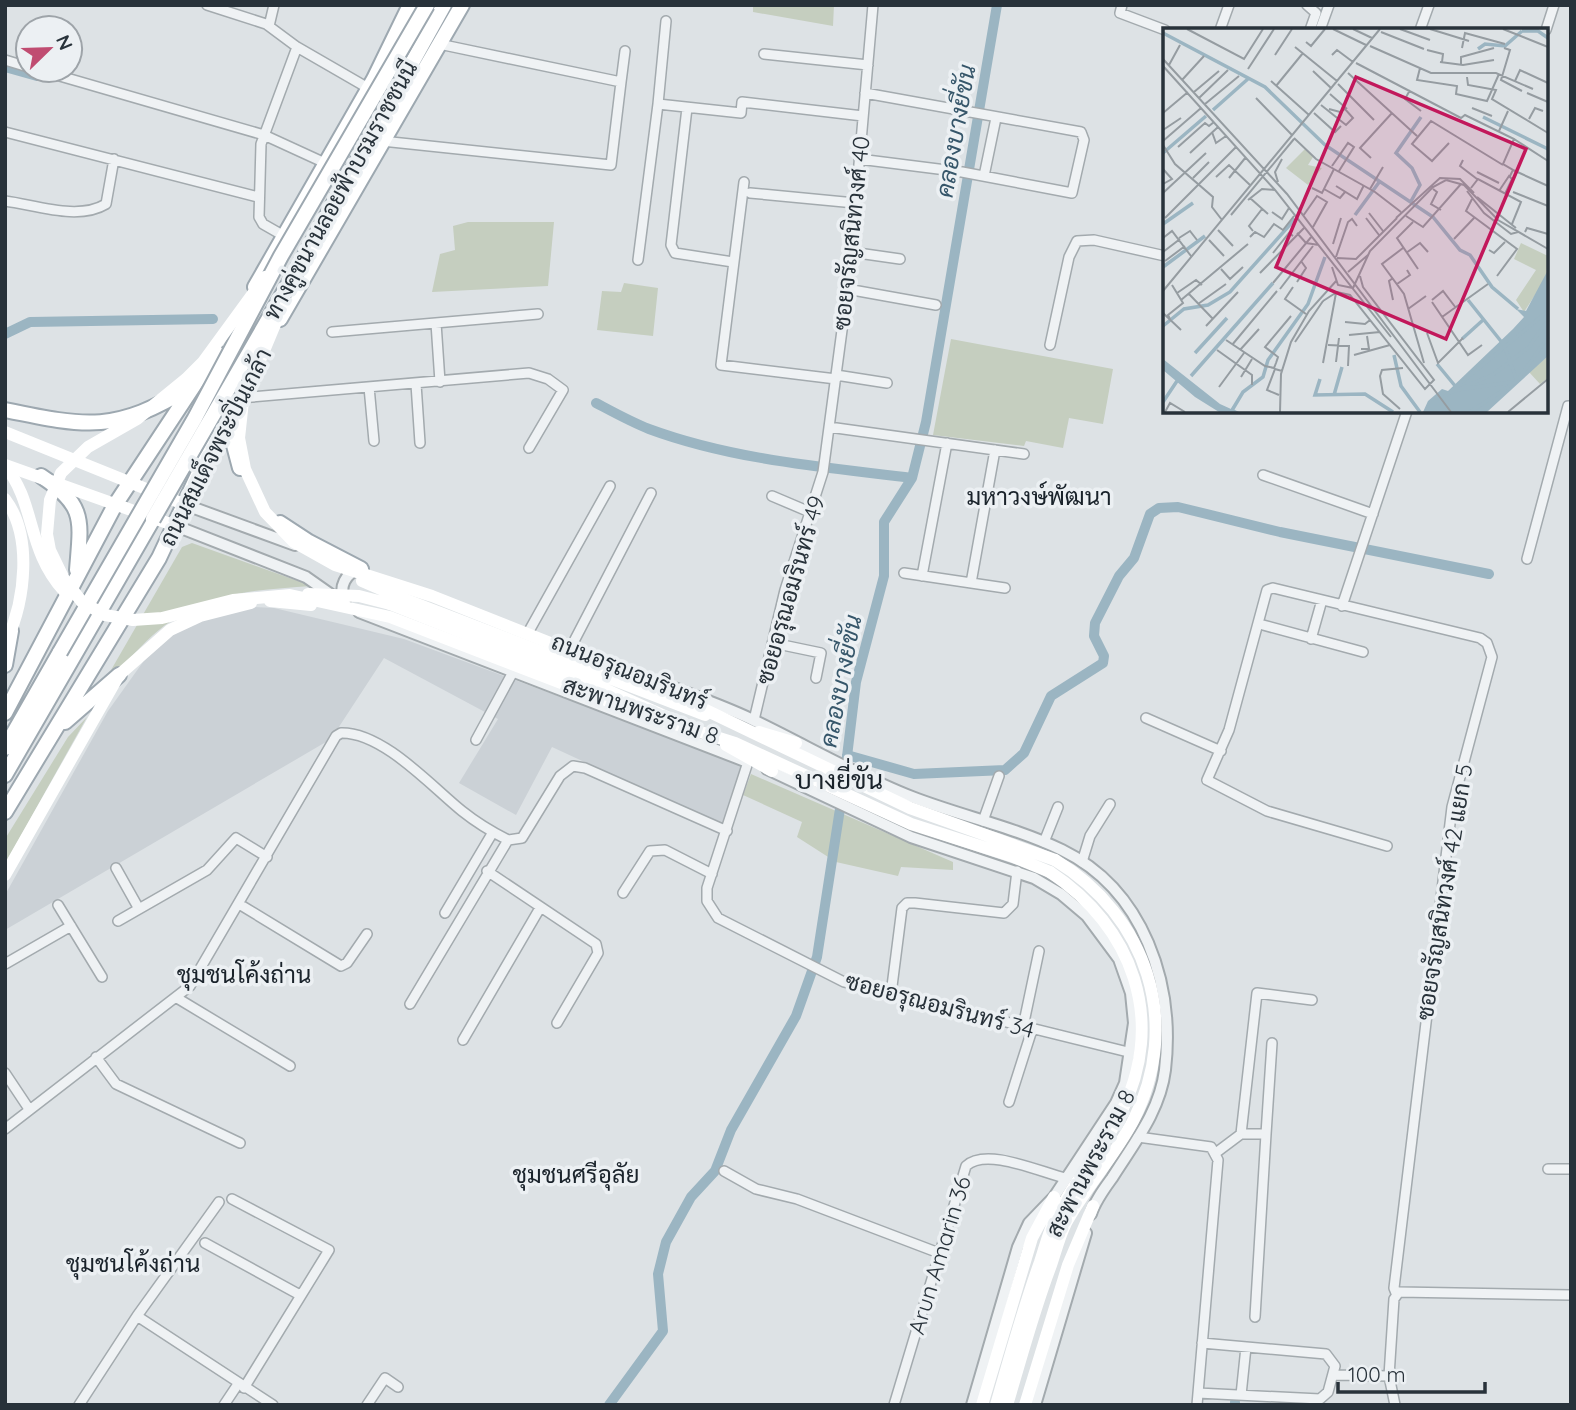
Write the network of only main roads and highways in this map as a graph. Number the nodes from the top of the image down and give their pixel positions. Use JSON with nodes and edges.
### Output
{"nodes":[{"id":1,"x":410,"y":5,"type":"edge"},
{"id":2,"x":419,"y":5,"type":"edge"},
{"id":3,"x":427,"y":5,"type":"edge"},
{"id":4,"x":444,"y":5,"type":"edge"},
{"id":5,"x":452,"y":5,"type":"edge"},
{"id":6,"x":462,"y":5,"type":"edge"},
{"id":7,"x":428,"y":61,"type":"junction"},
{"id":8,"x":371,"y":84,"type":"junction"},
{"id":9,"x":281,"y":256,"type":"junction"},
{"id":10,"x":302,"y":261,"type":"junction"},
{"id":11,"x":228,"y":334,"type":"junction"},
{"id":12,"x":261,"y":354,"type":"junction"},
{"id":13,"x":195,"y":384,"type":"junction"},
{"id":14,"x":5,"y":410,"type":"edge"},
{"id":15,"x":226,"y":415,"type":"junction"},
{"id":16,"x":5,"y":432,"type":"edge"},
{"id":17,"x":5,"y":466,"type":"edge"},
{"id":18,"x":41,"y":475,"type":"junction"},
{"id":19,"x":129,"y":482,"type":"junction"},
{"id":20,"x":6,"y":501,"type":"edge"},
{"id":21,"x":115,"y":505,"type":"junction"},
{"id":22,"x":186,"y":505,"type":"junction"},
{"id":23,"x":176,"y":526,"type":"junction"},
{"id":24,"x":335,"y":565,"type":"junction"},
{"id":25,"x":362,"y":569,"type":"road end"},
{"id":26,"x":76,"y":575,"type":"junction"},
{"id":27,"x":290,"y":595,"type":"junction"},
{"id":28,"x":82,"y":602,"type":"junction"},
{"id":29,"x":370,"y":619,"type":"road end"},
{"id":30,"x":8,"y":637,"type":"edge"},
{"id":31,"x":66,"y":655,"type":"junction"},
{"id":32,"x":5,"y":665,"type":"edge"},
{"id":33,"x":119,"y":675,"type":"junction"},
{"id":34,"x":637,"y":697,"type":"junction"},
{"id":35,"x":5,"y":713,"type":"edge"},
{"id":36,"x":53,"y":733,"type":"junction"},
{"id":37,"x":796,"y":743,"type":"road end"},
{"id":38,"x":5,"y":748,"type":"edge"},
{"id":39,"x":772,"y":771,"type":"road end"},
{"id":40,"x":5,"y":775,"type":"edge"},
{"id":41,"x":5,"y":812,"type":"edge"},
{"id":42,"x":5,"y":875,"type":"edge"},
{"id":43,"x":1056,"y":1194,"type":"road end"},
{"id":44,"x":1093,"y":1206,"type":"road end"},
{"id":45,"x":982,"y":1405,"type":"edge"},
{"id":46,"x":996,"y":1405,"type":"edge"},
{"id":47,"x":1007,"y":1405,"type":"edge"},
{"id":48,"x":1025,"y":1405,"type":"edge"}],
"edges":[{"from":1,"to":8,"type":"main road","name":"ถนนสมเด็จพระปิ่นเกล้า"},
{"from":2,"to":8,"type":"main road"},
{"from":3,"to":9,"type":"main road","name":"ทางคู่ขนานลอยฟ้าบรมราชชนนี","bridge":true},
{"from":4,"to":10,"type":"main road","name":"ทางคู่ขนานลอยฟ้าบรมราชชนนี"},
{"from":5,"to":7,"type":"main road"},
{"from":6,"to":7,"type":"main road","name":"ถนนสมเด็จพระปิ่นเกล้า"},
{"from":7,"to":12,"type":"main road","name":"ถนนสมเด็จพระปิ่นเกล้า"},
{"from":8,"to":11,"type":"main road","name":"ถนนสมเด็จพระปิ่นเกล้า"},
{"from":9,"to":28,"type":"main road","name":"สะพานพระราม 8","bridge":true},
{"from":9,"to":31,"type":"main road","name":"ทางคู่ขนานลอยฟ้าบรมราชชนนี","bridge":true},
{"from":10,"to":24,"type":"main road","name":"สะพานพระราม 8","bridge":true},
{"from":10,"to":31,"type":"main road","name":"ทางคู่ขนานลอยฟ้าบรมราชชนนี","bridge":true},
{"from":11,"to":12,"type":"main road"},
{"from":11,"to":13,"type":"main road","name":"ถนนสมเด็จพระปิ่นเกล้า"},
{"from":12,"to":15,"type":"main road","name":"ถนนสมเด็จพระปิ่นเกล้า"},
{"from":13,"to":14,"type":"main road"},
{"from":13,"to":19,"type":"main road","name":"ถนนสมเด็จพระปิ่นเกล้า"},
{"from":15,"to":22,"type":"main road","name":"ถนนสมเด็จพระปิ่นเกล้า"},
{"from":15,"to":25,"type":"main road"},
{"from":16,"to":19,"type":"main road","name":"ถนนอรุณอมรินทร์"},
{"from":17,"to":18,"type":"main road","name":"ถนนอรุณอมรินทร์"},
{"from":17,"to":28,"type":"main road","bridge":true},
{"from":18,"to":21,"type":"main road","name":"ถนนอรุณอมรินทร์"},
{"from":18,"to":26,"type":"main road"},
{"from":19,"to":21,"type":"main road","name":"ถนนสมเด็จพระปิ่นเกล้า"},
{"from":19,"to":22,"type":"main road","name":"ถนนอรุณอมรินทร์"},
{"from":20,"to":30,"type":"main road"},
{"from":21,"to":23,"type":"main road","name":"ถนนอรุณอมรินทร์"},
{"from":21,"to":26,"type":"main road","name":"ถนนสมเด็จพระปิ่นเกล้า"},
{"from":22,"to":23,"type":"main road","name":"ถนนสมเด็จพระปิ่นเกล้า"},
{"from":23,"to":36,"type":"main road","name":"ถนนสมเด็จพระปิ่นเกล้า"},
{"from":24,"to":34,"type":"main road","bridge":true},
{"from":24,"to":47,"type":"main road","name":"สะพานพระราม 8","bridge":true},
{"from":26,"to":35,"type":"main road","name":"ถนนสมเด็จพระปิ่นเกล้า"},
{"from":27,"to":28,"type":"main road","name":"สะพานพระราม 8","bridge":true},
{"from":27,"to":34,"type":"main road","bridge":true},
{"from":27,"to":46,"type":"main road","name":"สะพานพระราม 8","bridge":true},
{"from":29,"to":33,"type":"main road"},
{"from":30,"to":32,"type":"main road"},
{"from":31,"to":38,"type":"main road","name":"ทางคู่ขนานลอยฟ้าบรมราชชนนี"},
{"from":31,"to":40,"type":"main road","name":"ทางคู่ขนานลอยฟ้าบรมราชชนนี"},
{"from":33,"to":36,"type":"main road"},
{"from":33,"to":42,"type":"main road"},
{"from":34,"to":37,"type":"main road"},
{"from":34,"to":39,"type":"main road"},
{"from":36,"to":41,"type":"main road","name":"ถนนสมเด็จพระปิ่นเกล้า"},
{"from":43,"to":45,"type":"main road"},
{"from":44,"to":48,"type":"main road"}]}
